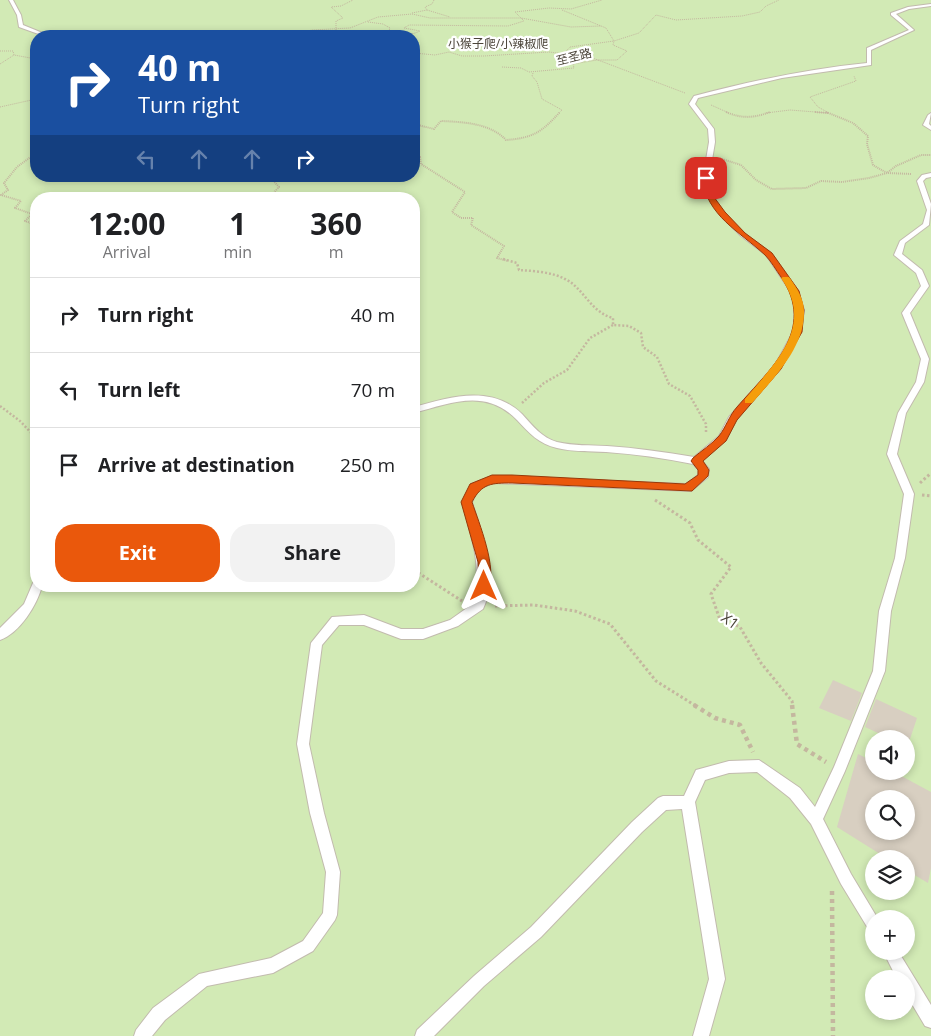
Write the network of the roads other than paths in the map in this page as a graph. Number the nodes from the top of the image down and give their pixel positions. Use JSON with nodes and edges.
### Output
{"nodes":[{"id":1,"x":11,"y":0,"type":"edge"},
{"id":2,"x":931,"y":5,"type":"edge"},
{"id":3,"x":32,"y":30,"type":"edge"},
{"id":4,"x":931,"y":115,"type":"edge"},
{"id":5,"x":931,"y":128,"type":"edge"},
{"id":6,"x":927,"y":176,"type":"edge"},
{"id":7,"x":420,"y":408,"type":"edge"},
{"id":8,"x":696,"y":461,"type":"junction"},
{"id":9,"x":36,"y":592,"type":"edge"},
{"id":10,"x":0,"y":635,"type":"edge"},
{"id":11,"x":688,"y":802,"type":"junction"},
{"id":12,"x":816,"y":819,"type":"junction"},
{"id":13,"x":865,"y":910,"type":"edge"},
{"id":14,"x":915,"y":994,"type":"edge"},
{"id":15,"x":931,"y":1020,"type":"edge"},
{"id":16,"x":142,"y":1036,"type":"edge"},
{"id":17,"x":423,"y":1036,"type":"edge"},
{"id":18,"x":700,"y":1036,"type":"edge"}],
"edges":[{"from":1,"to":3,"type":"lane"},
{"from":2,"to":8,"type":"lane"},
{"from":4,"to":5,"type":"lane"},
{"from":6,"to":12,"type":"lane"},
{"from":7,"to":8,"type":"lane"},
{"from":8,"to":16,"type":"lane"},
{"from":9,"to":10,"type":"lane"},
{"from":11,"to":12,"type":"lane"},
{"from":11,"to":17,"type":"lane"},
{"from":11,"to":18,"type":"lane"},
{"from":12,"to":13,"type":"lane"},
{"from":14,"to":15,"type":"lane"}]}
